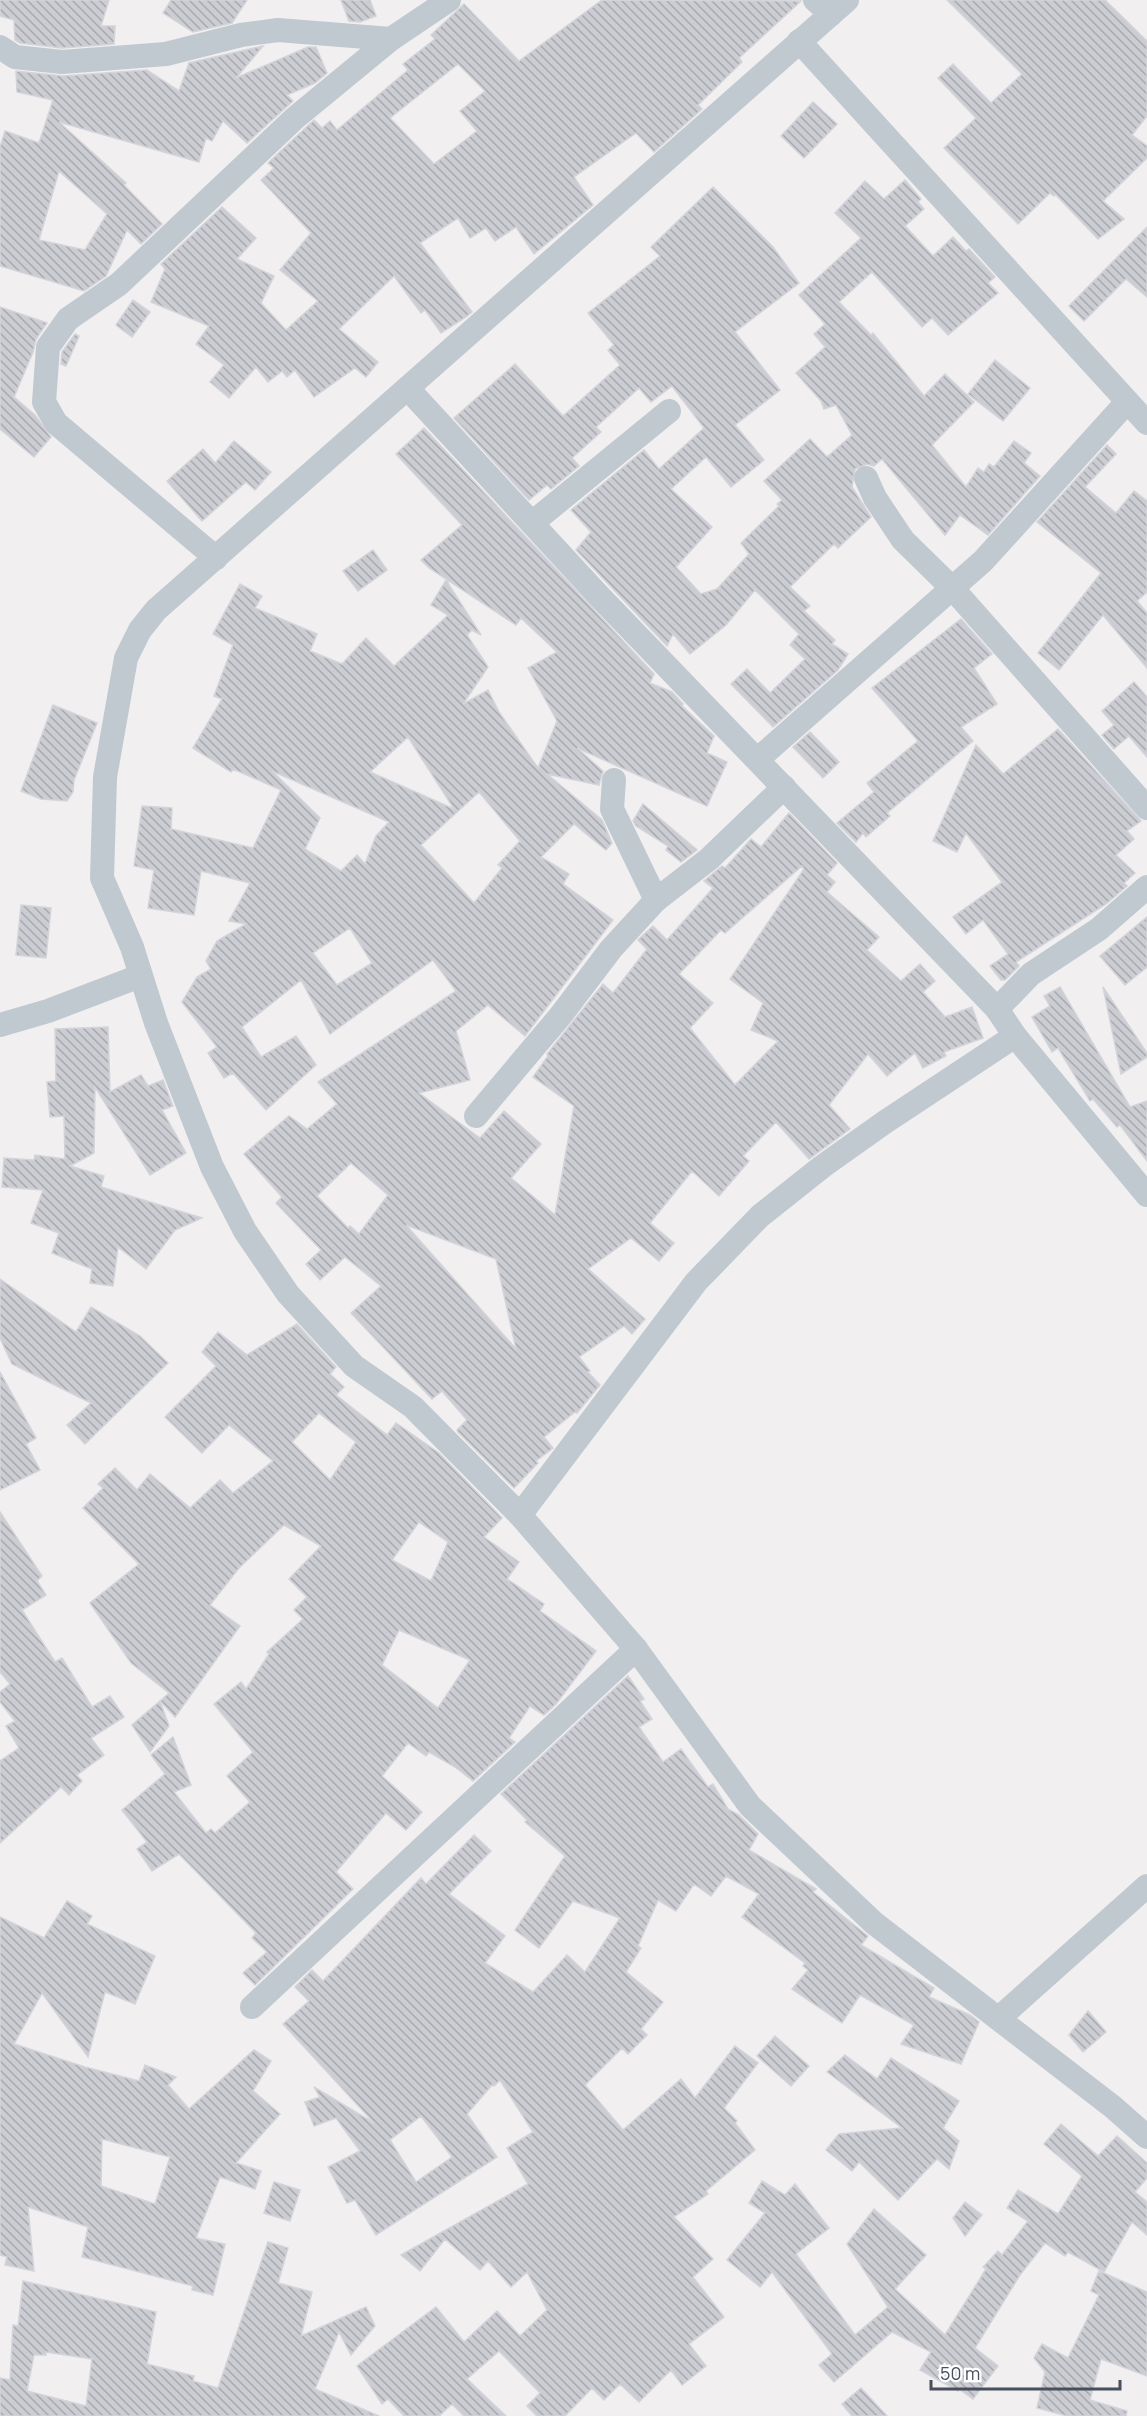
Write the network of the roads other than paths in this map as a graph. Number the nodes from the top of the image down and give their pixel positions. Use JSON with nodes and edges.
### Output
{"nodes":[{"id":1,"x":449,"y":0,"type":"edge"},
{"id":2,"x":831,"y":5,"type":"edge"},
{"id":3,"x":391,"y":39,"type":"junction"},
{"id":4,"x":799,"y":41,"type":"junction"},
{"id":5,"x":0,"y":47,"type":"edge"},
{"id":6,"x":409,"y":390,"type":"junction"},
{"id":7,"x":1127,"y":402,"type":"junction"},
{"id":8,"x":669,"y":411,"type":"dead end"},
{"id":9,"x":1147,"y":423,"type":"edge"},
{"id":10,"x":866,"y":478,"type":"dead end"},
{"id":11,"x":532,"y":523,"type":"junction"},
{"id":12,"x":216,"y":558,"type":"junction"},
{"id":13,"x":952,"y":589,"type":"junction"},
{"id":14,"x":758,"y":759,"type":"junction"},
{"id":15,"x":614,"y":780,"type":"dead end"},
{"id":16,"x":784,"y":787,"type":"junction"},
{"id":17,"x":1147,"y":808,"type":"edge"},
{"id":18,"x":1147,"y":887,"type":"edge"},
{"id":19,"x":656,"y":900,"type":"junction"},
{"id":20,"x":140,"y":976,"type":"junction"},
{"id":21,"x":997,"y":1009,"type":"junction"},
{"id":22,"x":0,"y":1025,"type":"edge"},
{"id":23,"x":1015,"y":1036,"type":"junction"},
{"id":24,"x":476,"y":1116,"type":"dead end"},
{"id":25,"x":1147,"y":1195,"type":"edge"},
{"id":26,"x":520,"y":1515,"type":"junction"},
{"id":27,"x":636,"y":1648,"type":"junction"},
{"id":28,"x":1147,"y":1886,"type":"edge"},
{"id":29,"x":252,"y":2007,"type":"dead end"},
{"id":30,"x":999,"y":2018,"type":"junction"},
{"id":31,"x":1147,"y":2137,"type":"edge"}],
"edges":[{"from":1,"to":3,"type":"street"},
{"from":2,"to":4,"type":"street"},
{"from":3,"to":5,"type":"street"},
{"from":3,"to":12,"type":"street"},
{"from":4,"to":6,"type":"street"},
{"from":4,"to":7,"type":"street"},
{"from":6,"to":11,"type":"street"},
{"from":6,"to":12,"type":"street"},
{"from":7,"to":9,"type":"street"},
{"from":7,"to":13,"type":"street"},
{"from":8,"to":11,"type":"street"},
{"from":10,"to":13,"type":"street"},
{"from":11,"to":14,"type":"street"},
{"from":12,"to":20,"type":"street"},
{"from":13,"to":14,"type":"street"},
{"from":13,"to":17,"type":"street"},
{"from":14,"to":16,"type":"street"},
{"from":15,"to":19,"type":"street"},
{"from":16,"to":19,"type":"street"},
{"from":16,"to":21,"type":"street"},
{"from":18,"to":21,"type":"street"},
{"from":19,"to":24,"type":"street"},
{"from":20,"to":22,"type":"street"},
{"from":20,"to":26,"type":"street"},
{"from":21,"to":23,"type":"street"},
{"from":23,"to":25,"type":"street"},
{"from":23,"to":26,"type":"street"},
{"from":26,"to":27,"type":"street"},
{"from":27,"to":29,"type":"street"},
{"from":27,"to":30,"type":"street"},
{"from":28,"to":30,"type":"street"},
{"from":30,"to":31,"type":"street"}]}
